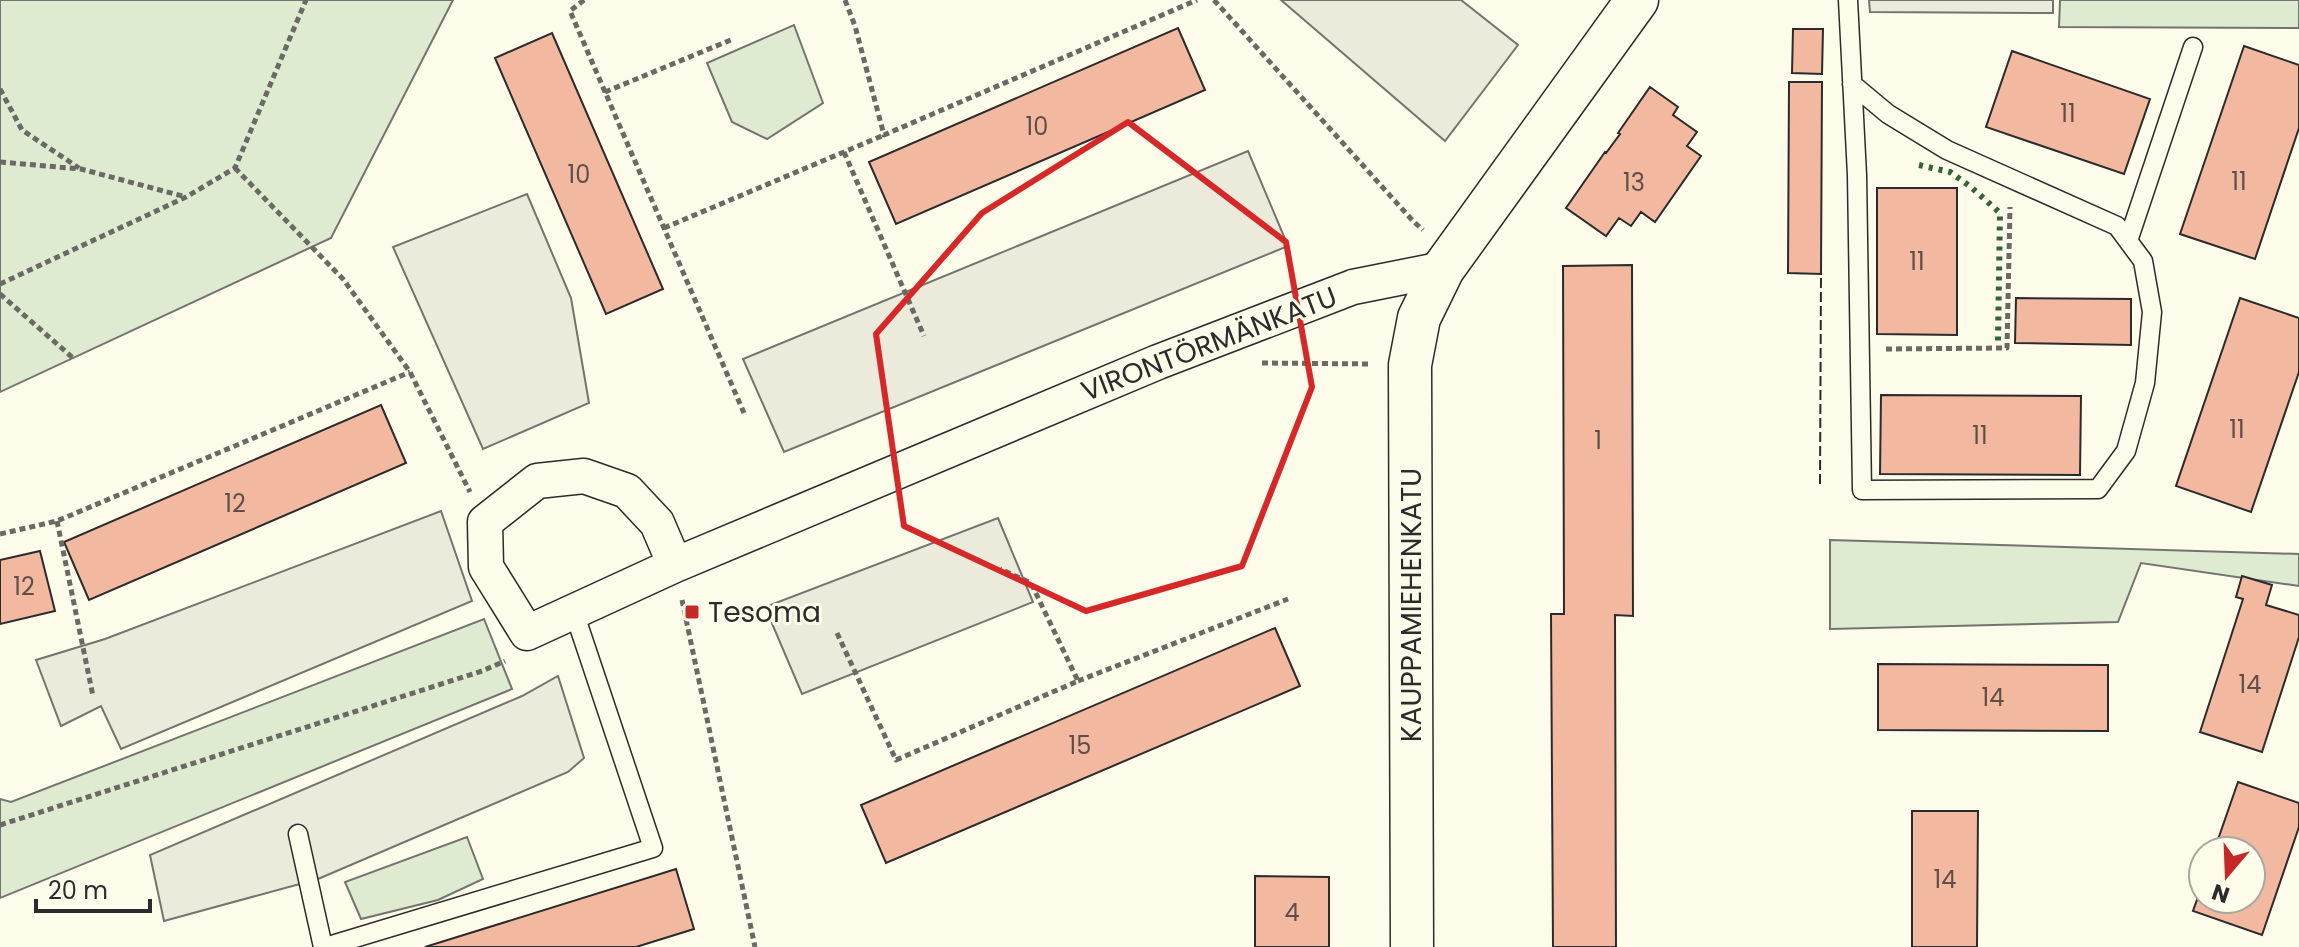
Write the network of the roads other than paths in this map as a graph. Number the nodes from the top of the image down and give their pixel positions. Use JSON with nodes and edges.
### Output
{"nodes":[{"id":1,"x":1637,"y":0,"type":"edge"},
{"id":2,"x":1848,"y":0,"type":"edge"},
{"id":3,"x":2193,"y":47,"type":"dead end"},
{"id":4,"x":1852,"y":84,"type":"junction"},
{"id":5,"x":2128,"y":241,"type":"junction"},
{"id":6,"x":1447,"y":262,"type":"junction"},
{"id":7,"x":675,"y":565,"type":"junction"},
{"id":8,"x":574,"y":612,"type":"junction"},
{"id":9,"x":298,"y":834,"type":"dead end"},
{"id":10,"x":324,"y":947,"type":"edge"},
{"id":11,"x":1412,"y":947,"type":"edge"}],
"edges":[{"from":1,"to":6,"type":"street"},
{"from":2,"to":4,"type":"lane"},
{"from":3,"to":5,"type":"lane"},
{"from":4,"to":5,"type":"lane"},
{"from":4,"to":5,"type":"lane"},
{"from":6,"to":7,"type":"street","name":"VIRONTÖRMÄNKATU"},
{"from":6,"to":11,"type":"street","name":"KAUPPAMIEHENKATU"},
{"from":7,"to":8,"type":"street","name":"VIRONTÖRMÄNKATU"},
{"from":7,"to":8,"type":"street","name":"VIRONTÖRMÄNKATU"},
{"from":8,"to":10,"type":"lane"},
{"from":9,"to":10,"type":"lane"}]}
